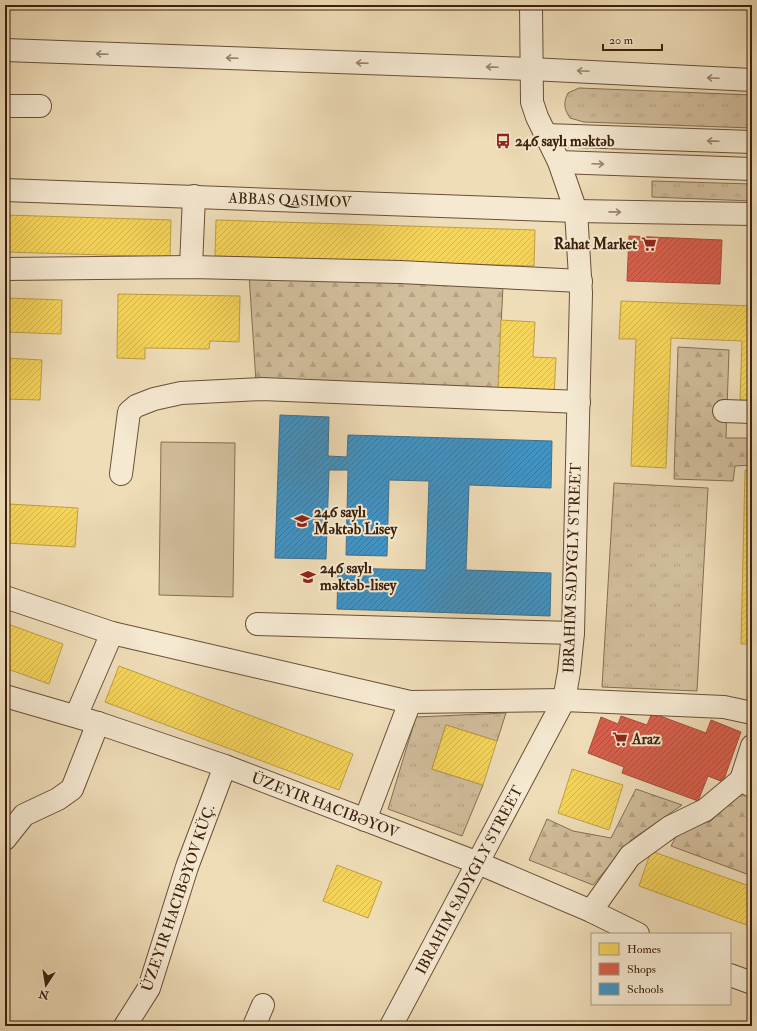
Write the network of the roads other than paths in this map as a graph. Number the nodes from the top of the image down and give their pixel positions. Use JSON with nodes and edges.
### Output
{"nodes":[{"id":1,"x":531,"y":5,"type":"edge"},
{"id":2,"x":5,"y":50,"type":"edge"},
{"id":3,"x":531,"y":69,"type":"junction"},
{"id":4,"x":752,"y":80,"type":"edge"},
{"id":5,"x":5,"y":106,"type":"edge"},
{"id":6,"x":40,"y":106,"type":"dead end"},
{"id":7,"x":545,"y":135,"type":"junction"},
{"id":8,"x":752,"y":142,"type":"edge"},
{"id":9,"x":559,"y":162,"type":"junction"},
{"id":10,"x":752,"y":169,"type":"edge"},
{"id":11,"x":5,"y":190,"type":"edge"},
{"id":12,"x":194,"y":196,"type":"junction"},
{"id":13,"x":576,"y":211,"type":"junction"},
{"id":14,"x":752,"y":214,"type":"edge"},
{"id":15,"x":190,"y":267,"type":"junction"},
{"id":16,"x":5,"y":269,"type":"edge"},
{"id":17,"x":581,"y":281,"type":"junction"},
{"id":18,"x":579,"y":402,"type":"junction"},
{"id":19,"x":724,"y":411,"type":"dead end"},
{"id":20,"x":752,"y":412,"type":"edge"},
{"id":21,"x":121,"y":474,"type":"dead end"},
{"id":22,"x":5,"y":597,"type":"edge"},
{"id":23,"x":257,"y":624,"type":"dead end"},
{"id":24,"x":573,"y":633,"type":"junction"},
{"id":25,"x":112,"y":634,"type":"junction"},
{"id":26,"x":5,"y":696,"type":"edge"},
{"id":27,"x":564,"y":700,"type":"junction"},
{"id":28,"x":410,"y":702,"type":"junction"},
{"id":29,"x":752,"y":713,"type":"edge"},
{"id":30,"x":76,"y":716,"type":"junction"},
{"id":31,"x":98,"y":723,"type":"junction"},
{"id":32,"x":752,"y":746,"type":"edge"},
{"id":33,"x":225,"y":766,"type":"junction"},
{"id":34,"x":747,"y":783,"type":"edge"},
{"id":35,"x":365,"y":820,"type":"junction"},
{"id":36,"x":5,"y":839,"type":"edge"},
{"id":37,"x":478,"y":863,"type":"junction"},
{"id":38,"x":591,"y":911,"type":"junction"},
{"id":39,"x":636,"y":933,"type":"edge"},
{"id":40,"x":731,"y":975,"type":"edge"},
{"id":41,"x":752,"y":983,"type":"edge"},
{"id":42,"x":263,"y":1005,"type":"dead end"},
{"id":43,"x":125,"y":1026,"type":"edge"},
{"id":44,"x":254,"y":1026,"type":"edge"},
{"id":45,"x":391,"y":1026,"type":"edge"}],
"edges":[{"from":1,"to":3,"type":"street","name":"IBRAHIM SADYGLY STREET"},
{"from":3,"to":2,"type":"street","one_way":true},
{"from":4,"to":3,"type":"street","one_way":true},
{"from":3,"to":7,"type":"street","name":"IBRAHIM SADYGLY STREET"},
{"from":5,"to":6,"type":"street"},
{"from":8,"to":7,"type":"street","one_way":true},
{"from":7,"to":9,"type":"street","name":"IBRAHIM SADYGLY STREET"},
{"from":9,"to":10,"type":"street","one_way":true},
{"from":9,"to":13,"type":"street","name":"IBRAHIM SADYGLY STREET"},
{"from":11,"to":12,"type":"street"},
{"from":12,"to":13,"type":"street"},
{"from":12,"to":15,"type":"street"},
{"from":13,"to":14,"type":"street","one_way":true},
{"from":13,"to":17,"type":"street","name":"IBRAHIM SADYGLY STREET"},
{"from":15,"to":16,"type":"street"},
{"from":15,"to":17,"type":"street"},
{"from":17,"to":18,"type":"street","name":"IBRAHIM SADYGLY STREET"},
{"from":18,"to":21,"type":"street"},
{"from":18,"to":24,"type":"street","name":"IBRAHIM SADYGLY STREET"},
{"from":19,"to":20,"type":"street"},
{"from":22,"to":25,"type":"street"},
{"from":23,"to":24,"type":"street"},
{"from":24,"to":27,"type":"street","name":"IBRAHIM SADYGLY STREET"},
{"from":25,"to":28,"type":"street"},
{"from":25,"to":30,"type":"street"},
{"from":26,"to":30,"type":"street"},
{"from":27,"to":28,"type":"street"},
{"from":27,"to":29,"type":"street"},
{"from":27,"to":37,"type":"street","name":"IBRAHIM SADYGLY STREET"},
{"from":28,"to":35,"type":"street"},
{"from":30,"to":31,"type":"street"},
{"from":31,"to":33,"type":"street"},
{"from":31,"to":36,"type":"street"},
{"from":32,"to":34,"type":"street"},
{"from":33,"to":35,"type":"street"},
{"from":33,"to":43,"type":"street"},
{"from":34,"to":38,"type":"street"},
{"from":35,"to":37,"type":"street"},
{"from":37,"to":38,"type":"street"},
{"from":37,"to":45,"type":"street","name":"IBRAHIM SADYGLY STREET"},
{"from":38,"to":39,"type":"street"},
{"from":40,"to":41,"type":"street"},
{"from":42,"to":44,"type":"street"}]}
